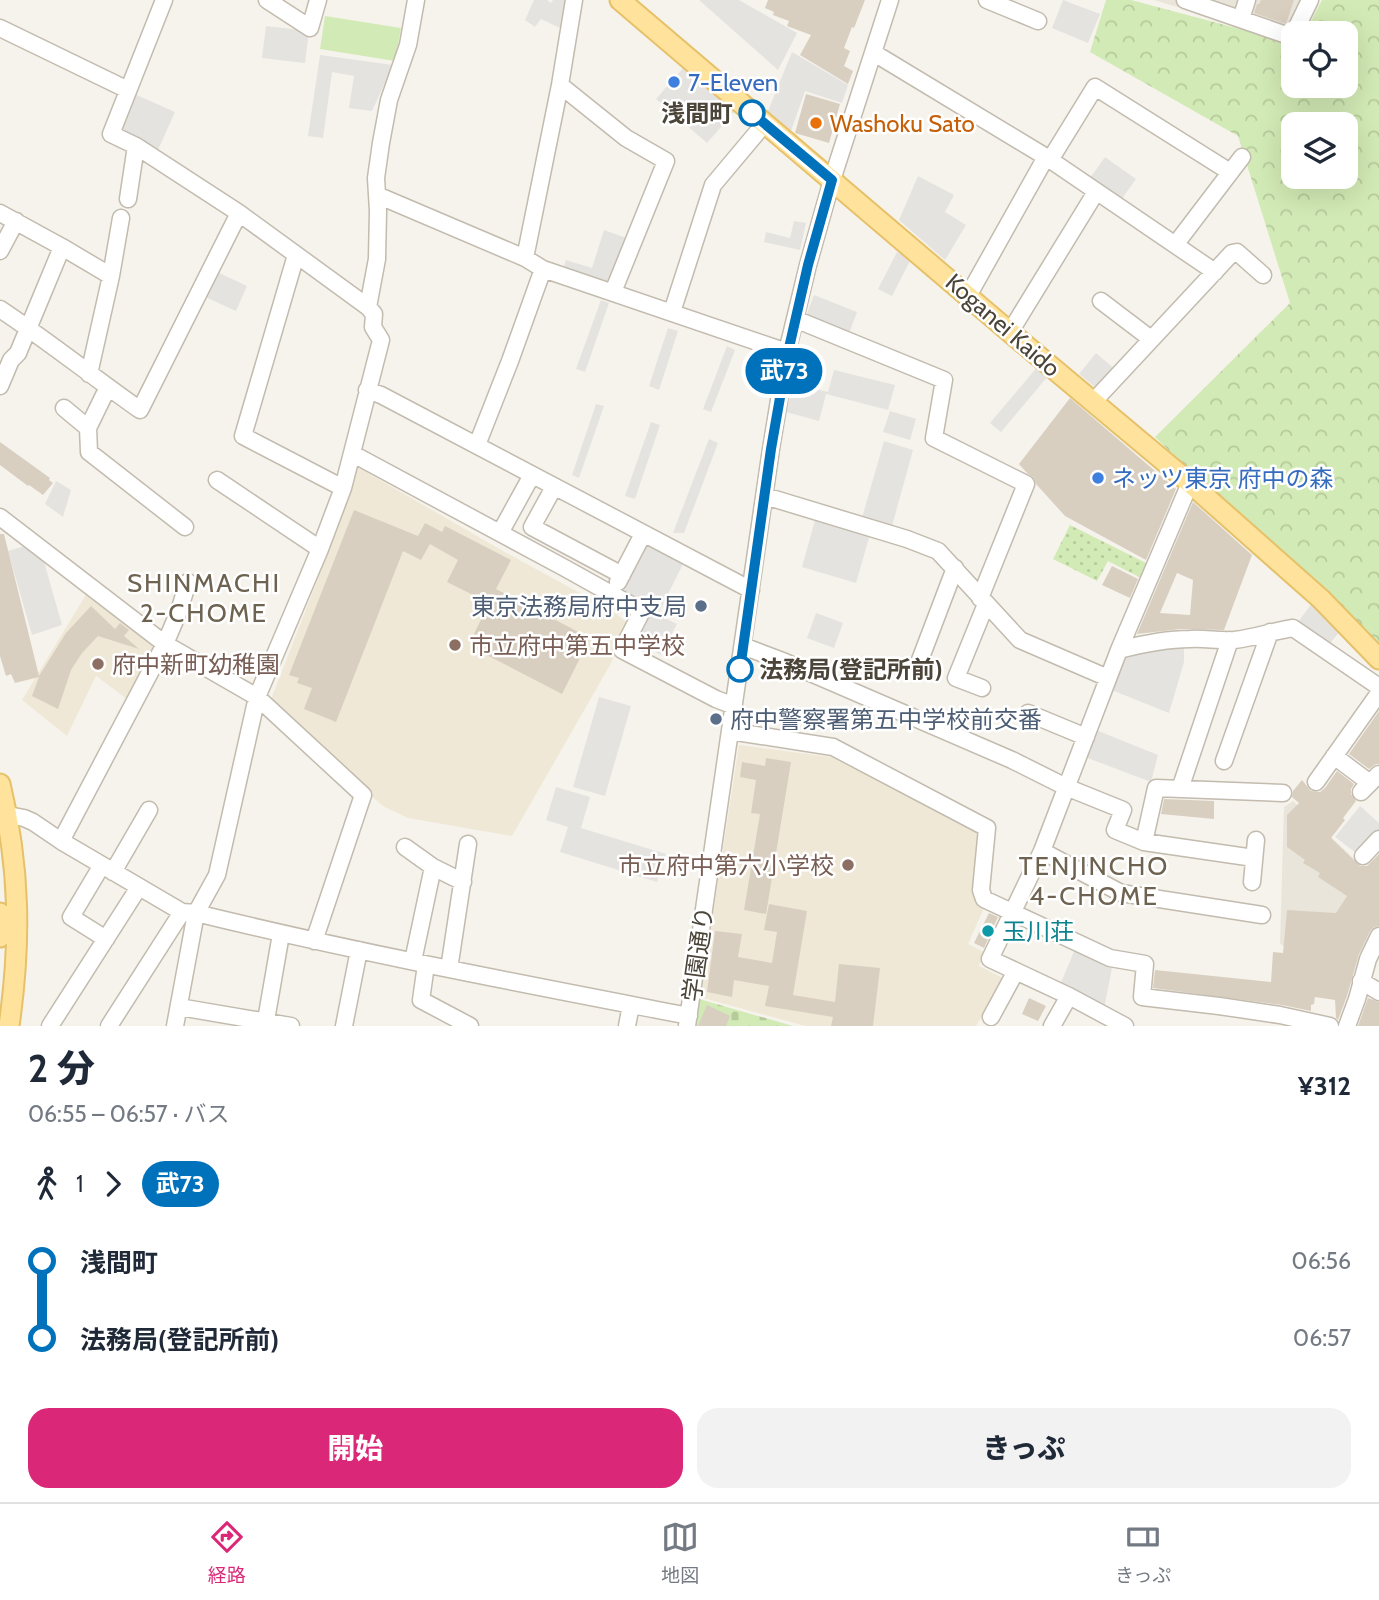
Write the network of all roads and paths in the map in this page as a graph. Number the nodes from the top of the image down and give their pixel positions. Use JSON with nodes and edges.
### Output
{"nodes":[{"id":1,"x":163,"y":0,"type":"edge"},
{"id":2,"x":267,"y":0,"type":"edge"},
{"id":3,"x":318,"y":0,"type":"edge"},
{"id":4,"x":416,"y":0,"type":"edge"},
{"id":5,"x":574,"y":0,"type":"edge"},
{"id":6,"x":890,"y":0,"type":"edge"},
{"id":7,"x":987,"y":0,"type":"edge"},
{"id":8,"x":1186,"y":0,"type":"edge"},
{"id":9,"x":1247,"y":0,"type":"edge"},
{"id":10,"x":1310,"y":0,"type":"edge"},
{"id":11,"x":623,"y":1,"type":"edge"},
{"id":12,"x":1241,"y":19,"type":"junction"},
{"id":13,"x":1038,"y":21,"type":"dead end"},
{"id":14,"x":1300,"y":21,"type":"edge"},
{"id":15,"x":0,"y":28,"type":"edge"},
{"id":16,"x":1281,"y":33,"type":"edge"},
{"id":17,"x":874,"y":52,"type":"junction"},
{"id":18,"x":560,"y":85,"type":"junction"},
{"id":19,"x":128,"y":90,"type":"junction"},
{"id":20,"x":765,"y":123,"type":"junction"},
{"id":21,"x":136,"y":146,"type":"junction"},
{"id":22,"x":1242,"y":157,"type":"dead end"},
{"id":23,"x":1048,"y":158,"type":"junction"},
{"id":24,"x":1230,"y":172,"type":"junction"},
{"id":25,"x":832,"y":180,"type":"junction"},
{"id":26,"x":1097,"y":192,"type":"junction"},
{"id":27,"x":377,"y":195,"type":"junction"},
{"id":28,"x":128,"y":199,"type":"dead end"},
{"id":29,"x":239,"y":212,"type":"junction"},
{"id":30,"x":0,"y":213,"type":"edge"},
{"id":31,"x":121,"y":218,"type":"dead end"},
{"id":32,"x":16,"y":221,"type":"junction"},
{"id":33,"x":1175,"y":245,"type":"junction"},
{"id":34,"x":62,"y":247,"type":"junction"},
{"id":35,"x":0,"y":251,"type":"edge"},
{"id":36,"x":296,"y":255,"type":"junction"},
{"id":37,"x":525,"y":258,"type":"junction"},
{"id":38,"x":543,"y":269,"type":"junction"},
{"id":39,"x":1215,"y":272,"type":"junction"},
{"id":40,"x":1263,"y":275,"type":"dead end"},
{"id":41,"x":111,"y":276,"type":"junction"},
{"id":42,"x":614,"y":292,"type":"junction"},
{"id":43,"x":968,"y":296,"type":"junction"},
{"id":44,"x":1101,"y":300,"type":"dead end"},
{"id":45,"x":368,"y":307,"type":"junction"},
{"id":46,"x":0,"y":309,"type":"edge"},
{"id":47,"x":672,"y":312,"type":"junction"},
{"id":48,"x":795,"y":318,"type":"junction"},
{"id":49,"x":28,"y":328,"type":"junction"},
{"id":50,"x":1010,"y":332,"type":"junction"},
{"id":51,"x":1150,"y":339,"type":"junction"},
{"id":52,"x":788,"y":352,"type":"junction"},
{"id":53,"x":89,"y":374,"type":"junction"},
{"id":54,"x":0,"y":386,"type":"edge"},
{"id":55,"x":108,"y":387,"type":"junction"},
{"id":56,"x":368,"y":390,"type":"junction"},
{"id":57,"x":1093,"y":402,"type":"junction"},
{"id":58,"x":64,"y":408,"type":"dead end"},
{"id":59,"x":88,"y":428,"type":"junction"},
{"id":60,"x":477,"y":445,"type":"junction"},
{"id":61,"x":353,"y":454,"type":"junction"},
{"id":62,"x":532,"y":475,"type":"junction"},
{"id":63,"x":216,"y":480,"type":"dead end"},
{"id":64,"x":1190,"y":483,"type":"junction"},
{"id":65,"x":554,"y":487,"type":"junction"},
{"id":66,"x":343,"y":488,"type":"junction"},
{"id":67,"x":765,"y":496,"type":"junction"},
{"id":68,"x":0,"y":517,"type":"edge"},
{"id":69,"x":185,"y":527,"type":"dead end"},
{"id":70,"x":500,"y":533,"type":"junction"},
{"id":71,"x":643,"y":534,"type":"junction"},
{"id":72,"x":320,"y":549,"type":"junction"},
{"id":73,"x":573,"y":549,"type":"junction"},
{"id":74,"x":563,"y":566,"type":"junction"},
{"id":75,"x":955,"y":568,"type":"junction"},
{"id":76,"x":622,"y":575,"type":"junction"},
{"id":77,"x":188,"y":582,"type":"dead end"},
{"id":78,"x":751,"y":590,"type":"junction"},
{"id":79,"x":612,"y":594,"type":"junction"},
{"id":80,"x":983,"y":601,"type":"junction"},
{"id":81,"x":1270,"y":632,"type":"junction"},
{"id":82,"x":1230,"y":640,"type":"junction"},
{"id":83,"x":165,"y":644,"type":"junction"},
{"id":84,"x":743,"y":646,"type":"junction"},
{"id":85,"x":1119,"y":650,"type":"junction"},
{"id":86,"x":1379,"y":659,"type":"edge"},
{"id":87,"x":920,"y":660,"type":"dead end"},
{"id":88,"x":1108,"y":678,"type":"junction"},
{"id":89,"x":1379,"y":687,"type":"edge"},
{"id":90,"x":982,"y":688,"type":"dead end"},
{"id":91,"x":1379,"y":693,"type":"edge"},
{"id":92,"x":257,"y":697,"type":"junction"},
{"id":93,"x":734,"y":706,"type":"junction"},
{"id":94,"x":1028,"y":713,"type":"dead end"},
{"id":95,"x":730,"y":731,"type":"junction"},
{"id":96,"x":1086,"y":737,"type":"junction"},
{"id":97,"x":1334,"y":756,"type":"junction"},
{"id":98,"x":1224,"y":761,"type":"dead end"},
{"id":99,"x":1316,"y":782,"type":"dead end"},
{"id":100,"x":1370,"y":783,"type":"edge"},
{"id":101,"x":0,"y":784,"type":"edge"},
{"id":102,"x":1066,"y":787,"type":"junction"},
{"id":103,"x":1180,"y":789,"type":"junction"},
{"id":104,"x":1283,"y":793,"type":"dead end"},
{"id":105,"x":149,"y":810,"type":"dead end"},
{"id":106,"x":8,"y":815,"type":"junction"},
{"id":107,"x":1379,"y":839,"type":"edge"},
{"id":108,"x":1256,"y":840,"type":"dead end"},
{"id":109,"x":61,"y":841,"type":"junction"},
{"id":110,"x":1144,"y":842,"type":"junction"},
{"id":111,"x":468,"y":844,"type":"dead end"},
{"id":112,"x":405,"y":847,"type":"dead end"},
{"id":113,"x":1042,"y":850,"type":"junction"},
{"id":114,"x":1363,"y":856,"type":"dead end"},
{"id":115,"x":1254,"y":858,"type":"junction"},
{"id":116,"x":433,"y":867,"type":"junction"},
{"id":117,"x":108,"y":869,"type":"junction"},
{"id":118,"x":463,"y":882,"type":"junction"},
{"id":119,"x":1252,"y":882,"type":"dead end"},
{"id":120,"x":139,"y":887,"type":"junction"},
{"id":121,"x":189,"y":912,"type":"junction"},
{"id":122,"x":1012,"y":912,"type":"junction"},
{"id":123,"x":0,"y":913,"type":"edge"},
{"id":124,"x":1262,"y":915,"type":"dead end"},
{"id":125,"x":281,"y":934,"type":"junction"},
{"id":126,"x":1379,"y":936,"type":"edge"},
{"id":127,"x":0,"y":937,"type":"edge"},
{"id":128,"x":106,"y":939,"type":"junction"},
{"id":129,"x":314,"y":941,"type":"junction"},
{"id":130,"x":359,"y":950,"type":"junction"},
{"id":131,"x":420,"y":963,"type":"junction"},
{"id":132,"x":449,"y":969,"type":"junction"},
{"id":133,"x":1016,"y":971,"type":"junction"},
{"id":134,"x":1361,"y":981,"type":"junction"},
{"id":135,"x":1379,"y":992,"type":"edge"},
{"id":136,"x":1069,"y":996,"type":"junction"},
{"id":137,"x":631,"y":1005,"type":"junction"},
{"id":138,"x":179,"y":1007,"type":"junction"},
{"id":139,"x":991,"y":1017,"type":"dead end"},
{"id":140,"x":688,"y":1021,"type":"edge"},
{"id":141,"x":265,"y":1024,"type":"edge"},
{"id":142,"x":9,"y":1026,"type":"edge"},
{"id":143,"x":50,"y":1026,"type":"edge"},
{"id":144,"x":109,"y":1026,"type":"edge"},
{"id":145,"x":175,"y":1026,"type":"edge"},
{"id":146,"x":291,"y":1026,"type":"edge"},
{"id":147,"x":344,"y":1026,"type":"edge"},
{"id":148,"x":470,"y":1026,"type":"edge"},
{"id":149,"x":627,"y":1026,"type":"edge"},
{"id":150,"x":1052,"y":1026,"type":"edge"},
{"id":151,"x":1125,"y":1026,"type":"edge"},
{"id":152,"x":1330,"y":1026,"type":"edge"},
{"id":153,"x":1347,"y":1026,"type":"edge"}],
"edges":[{"from":1,"to":19,"type":"street"},
{"from":2,"to":3,"type":"street"},
{"from":4,"to":27,"type":"street"},
{"from":5,"to":18,"type":"street"},
{"from":6,"to":17,"type":"street","name":"学園通り"},
{"from":7,"to":13,"type":"street"},
{"from":8,"to":12,"type":"street"},
{"from":9,"to":12,"type":"street"},
{"from":10,"to":14,"type":"street"},
{"from":11,"to":20,"type":"main road","name":"Koganei Kaido"},
{"from":12,"to":16,"type":"street"},
{"from":15,"to":19,"type":"street"},
{"from":17,"to":23,"type":"street"},
{"from":17,"to":25,"type":"street","name":"学園通り"},
{"from":18,"to":37,"type":"street"},
{"from":18,"to":42,"type":"street"},
{"from":19,"to":21,"type":"street"},
{"from":20,"to":25,"type":"main road","name":"Koganei Kaido"},
{"from":20,"to":47,"type":"street"},
{"from":21,"to":28,"type":"street"},
{"from":21,"to":29,"type":"street"},
{"from":22,"to":24,"type":"street"},
{"from":23,"to":24,"type":"street"},
{"from":23,"to":26,"type":"street"},
{"from":23,"to":43,"type":"street"},
{"from":24,"to":33,"type":"street"},
{"from":25,"to":43,"type":"main road","name":"Koganei Kaido"},
{"from":25,"to":48,"type":"street","name":"学園通り"},
{"from":26,"to":33,"type":"street"},
{"from":26,"to":50,"type":"street"},
{"from":27,"to":37,"type":"street"},
{"from":27,"to":45,"type":"street"},
{"from":29,"to":36,"type":"street"},
{"from":29,"to":55,"type":"street"},
{"from":30,"to":32,"type":"street"},
{"from":31,"to":41,"type":"street"},
{"from":32,"to":34,"type":"street"},
{"from":32,"to":35,"type":"street"},
{"from":33,"to":39,"type":"street"},
{"from":34,"to":41,"type":"street"},
{"from":34,"to":49,"type":"street"},
{"from":36,"to":45,"type":"street"},
{"from":36,"to":66,"type":"street"},
{"from":37,"to":38,"type":"street"},
{"from":38,"to":42,"type":"street"},
{"from":38,"to":60,"type":"street"},
{"from":39,"to":40,"type":"street"},
{"from":39,"to":51,"type":"street"},
{"from":41,"to":53,"type":"street"},
{"from":42,"to":47,"type":"street"},
{"from":43,"to":50,"type":"main road","name":"Koganei Kaido"},
{"from":44,"to":51,"type":"street"},
{"from":45,"to":56,"type":"street"},
{"from":46,"to":49,"type":"street"},
{"from":47,"to":52,"type":"street"},
{"from":48,"to":52,"type":"street","name":"学園通り"},
{"from":48,"to":80,"type":"street"},
{"from":49,"to":53,"type":"street"},
{"from":49,"to":54,"type":"street"},
{"from":50,"to":57,"type":"main road","name":"Koganei Kaido"},
{"from":51,"to":57,"type":"street"},
{"from":52,"to":67,"type":"street","name":"学園通り"},
{"from":53,"to":55,"type":"street"},
{"from":55,"to":59,"type":"street"},
{"from":56,"to":60,"type":"street"},
{"from":56,"to":61,"type":"street"},
{"from":57,"to":64,"type":"main road","name":"Koganei Kaido"},
{"from":58,"to":59,"type":"street"},
{"from":59,"to":69,"type":"street"},
{"from":60,"to":62,"type":"street"},
{"from":61,"to":66,"type":"street"},
{"from":61,"to":70,"type":"street"},
{"from":62,"to":65,"type":"street"},
{"from":62,"to":70,"type":"street"},
{"from":63,"to":72,"type":"street"},
{"from":64,"to":85,"type":"street"},
{"from":64,"to":86,"type":"main road","name":"Koganei Kaido"},
{"from":65,"to":71,"type":"street"},
{"from":65,"to":73,"type":"street"},
{"from":66,"to":72,"type":"street"},
{"from":67,"to":75,"type":"street"},
{"from":67,"to":78,"type":"street","name":"学園通り"},
{"from":68,"to":83,"type":"street"},
{"from":70,"to":74,"type":"street"},
{"from":71,"to":76,"type":"street"},
{"from":71,"to":78,"type":"street"},
{"from":72,"to":92,"type":"street"},
{"from":73,"to":74,"type":"street"},
{"from":73,"to":76,"type":"street"},
{"from":74,"to":79,"type":"street"},
{"from":75,"to":80,"type":"street"},
{"from":75,"to":87,"type":"street"},
{"from":76,"to":79,"type":"street"},
{"from":77,"to":83,"type":"street"},
{"from":78,"to":84,"type":"street","name":"学園通り"},
{"from":79,"to":93,"type":"street"},
{"from":80,"to":88,"type":"street"},
{"from":80,"to":90,"type":"street"},
{"from":81,"to":82,"type":"street"},
{"from":81,"to":89,"type":"street"},
{"from":81,"to":98,"type":"street"},
{"from":82,"to":85,"type":"street"},
{"from":82,"to":103,"type":"street"},
{"from":83,"to":92,"type":"street"},
{"from":83,"to":109,"type":"street"},
{"from":84,"to":93,"type":"street","name":"学園通り"},
{"from":84,"to":102,"type":"street"},
{"from":85,"to":88,"type":"street"},
{"from":88,"to":96,"type":"street"},
{"from":91,"to":97,"type":"street"},
{"from":92,"to":121,"type":"street"},
{"from":92,"to":129,"type":"street"},
{"from":93,"to":95,"type":"street","name":"学園通り"},
{"from":94,"to":96,"type":"street"},
{"from":95,"to":122,"type":"street"},
{"from":95,"to":140,"type":"street","name":"学園通り"},
{"from":96,"to":102,"type":"street"},
{"from":97,"to":99,"type":"street"},
{"from":97,"to":100,"type":"street"},
{"from":101,"to":106,"type":"main road"},
{"from":102,"to":110,"type":"street"},
{"from":102,"to":113,"type":"street"},
{"from":103,"to":104,"type":"street"},
{"from":103,"to":110,"type":"street"},
{"from":105,"to":117,"type":"street"},
{"from":106,"to":109,"type":"street"},
{"from":106,"to":142,"type":"main road"},
{"from":107,"to":114,"type":"street"},
{"from":108,"to":115,"type":"street"},
{"from":109,"to":117,"type":"street"},
{"from":110,"to":115,"type":"street"},
{"from":111,"to":118,"type":"street"},
{"from":112,"to":116,"type":"street"},
{"from":113,"to":122,"type":"street"},
{"from":113,"to":124,"type":"street"},
{"from":115,"to":119,"type":"street"},
{"from":116,"to":118,"type":"street"},
{"from":116,"to":131,"type":"street"},
{"from":117,"to":120,"type":"street"},
{"from":117,"to":128,"type":"street"},
{"from":118,"to":132,"type":"street"},
{"from":120,"to":121,"type":"street"},
{"from":120,"to":128,"type":"street"},
{"from":121,"to":125,"type":"street"},
{"from":121,"to":138,"type":"street"},
{"from":121,"to":144,"type":"street"},
{"from":122,"to":133,"type":"street"},
{"from":122,"to":152,"type":"street"},
{"from":123,"to":127,"type":"main road"},
{"from":125,"to":129,"type":"street"},
{"from":125,"to":141,"type":"street"},
{"from":126,"to":134,"type":"street"},
{"from":128,"to":143,"type":"street"},
{"from":129,"to":130,"type":"street"},
{"from":130,"to":131,"type":"street"},
{"from":130,"to":147,"type":"street"},
{"from":131,"to":132,"type":"street"},
{"from":131,"to":148,"type":"street"},
{"from":132,"to":137,"type":"street"},
{"from":133,"to":136,"type":"street"},
{"from":133,"to":139,"type":"street"},
{"from":134,"to":135,"type":"street"},
{"from":134,"to":153,"type":"street"},
{"from":136,"to":150,"type":"street"},
{"from":136,"to":151,"type":"street"},
{"from":137,"to":140,"type":"street"},
{"from":137,"to":149,"type":"street"},
{"from":138,"to":141,"type":"street"},
{"from":138,"to":145,"type":"street"},
{"from":141,"to":146,"type":"street"}]}
